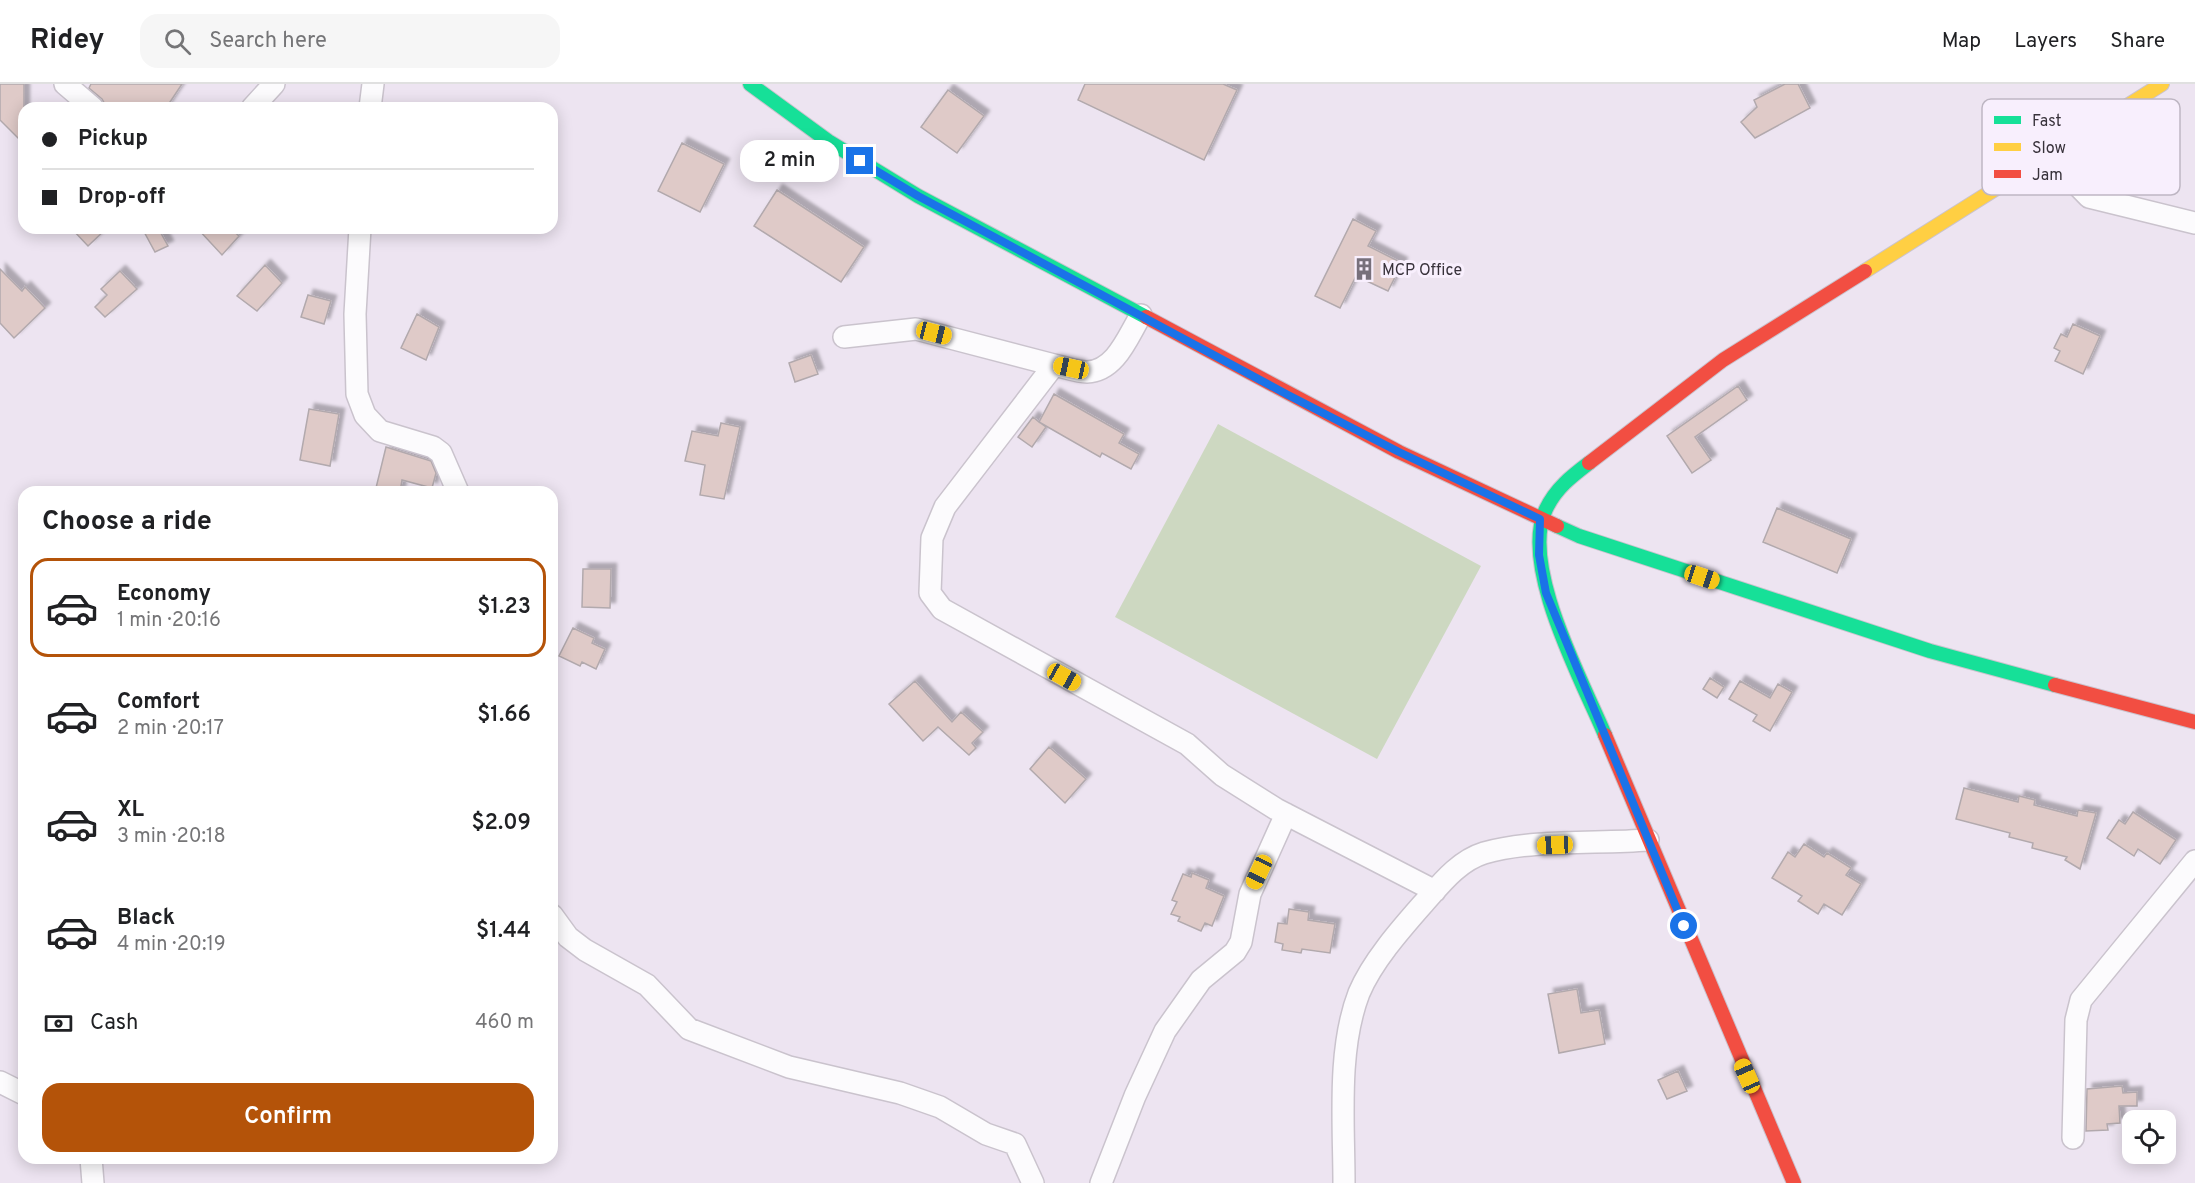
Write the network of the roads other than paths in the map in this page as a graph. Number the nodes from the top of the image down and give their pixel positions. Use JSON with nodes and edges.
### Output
{"nodes":[{"id":1,"x":65,"y":84,"type":"edge"},
{"id":2,"x":274,"y":84,"type":"edge"},
{"id":3,"x":373,"y":84,"type":"edge"},
{"id":4,"x":750,"y":84,"type":"edge"},
{"id":5,"x":2157,"y":85,"type":"edge"},
{"id":6,"x":2135,"y":99,"type":"edge"},
{"id":7,"x":86,"y":102,"type":"edge"},
{"id":8,"x":258,"y":102,"type":"edge"},
{"id":9,"x":371,"y":102,"type":"edge"},
{"id":10,"x":1985,"y":195,"type":"edge"},
{"id":11,"x":2087,"y":195,"type":"edge"},
{"id":12,"x":2195,"y":223,"type":"edge"},
{"id":13,"x":360,"y":234,"type":"edge"},
{"id":14,"x":1141,"y":315,"type":"junction"},
{"id":15,"x":844,"y":337,"type":"dead end"},
{"id":16,"x":1054,"y":365,"type":"junction"},
{"id":17,"x":455,"y":486,"type":"edge"},
{"id":18,"x":1540,"y":519,"type":"junction"},
{"id":19,"x":2195,"y":722,"type":"edge"},
{"id":20,"x":1286,"y":814,"type":"junction"},
{"id":21,"x":1647,"y":840,"type":"junction"},
{"id":22,"x":2195,"y":861,"type":"edge"},
{"id":23,"x":1434,"y":891,"type":"junction"},
{"id":24,"x":558,"y":923,"type":"edge"},
{"id":25,"x":0,"y":1082,"type":"edge"},
{"id":26,"x":18,"y":1091,"type":"edge"},
{"id":27,"x":2073,"y":1138,"type":"dead end"},
{"id":28,"x":91,"y":1164,"type":"edge"},
{"id":29,"x":93,"y":1183,"type":"edge"},
{"id":30,"x":1033,"y":1183,"type":"edge"},
{"id":31,"x":1101,"y":1183,"type":"edge"},
{"id":32,"x":1344,"y":1183,"type":"edge"},
{"id":33,"x":1794,"y":1183,"type":"edge"}],
"edges":[{"from":1,"to":7,"type":"street"},
{"from":2,"to":8,"type":"street"},
{"from":3,"to":9,"type":"street"},
{"from":4,"to":14,"type":"main road"},
{"from":5,"to":6,"type":"main road"},
{"from":10,"to":18,"type":"main road"},
{"from":11,"to":12,"type":"street"},
{"from":13,"to":17,"type":"street"},
{"from":14,"to":16,"type":"street"},
{"from":14,"to":18,"type":"main road"},
{"from":15,"to":16,"type":"street"},
{"from":16,"to":20,"type":"street"},
{"from":18,"to":19,"type":"main road"},
{"from":18,"to":21,"type":"main road"},
{"from":20,"to":23,"type":"street"},
{"from":20,"to":31,"type":"street"},
{"from":21,"to":23,"type":"street"},
{"from":21,"to":33,"type":"main road"},
{"from":22,"to":27,"type":"street"},
{"from":23,"to":32,"type":"street"},
{"from":24,"to":30,"type":"street"},
{"from":25,"to":26,"type":"street"},
{"from":28,"to":29,"type":"street"}]}
